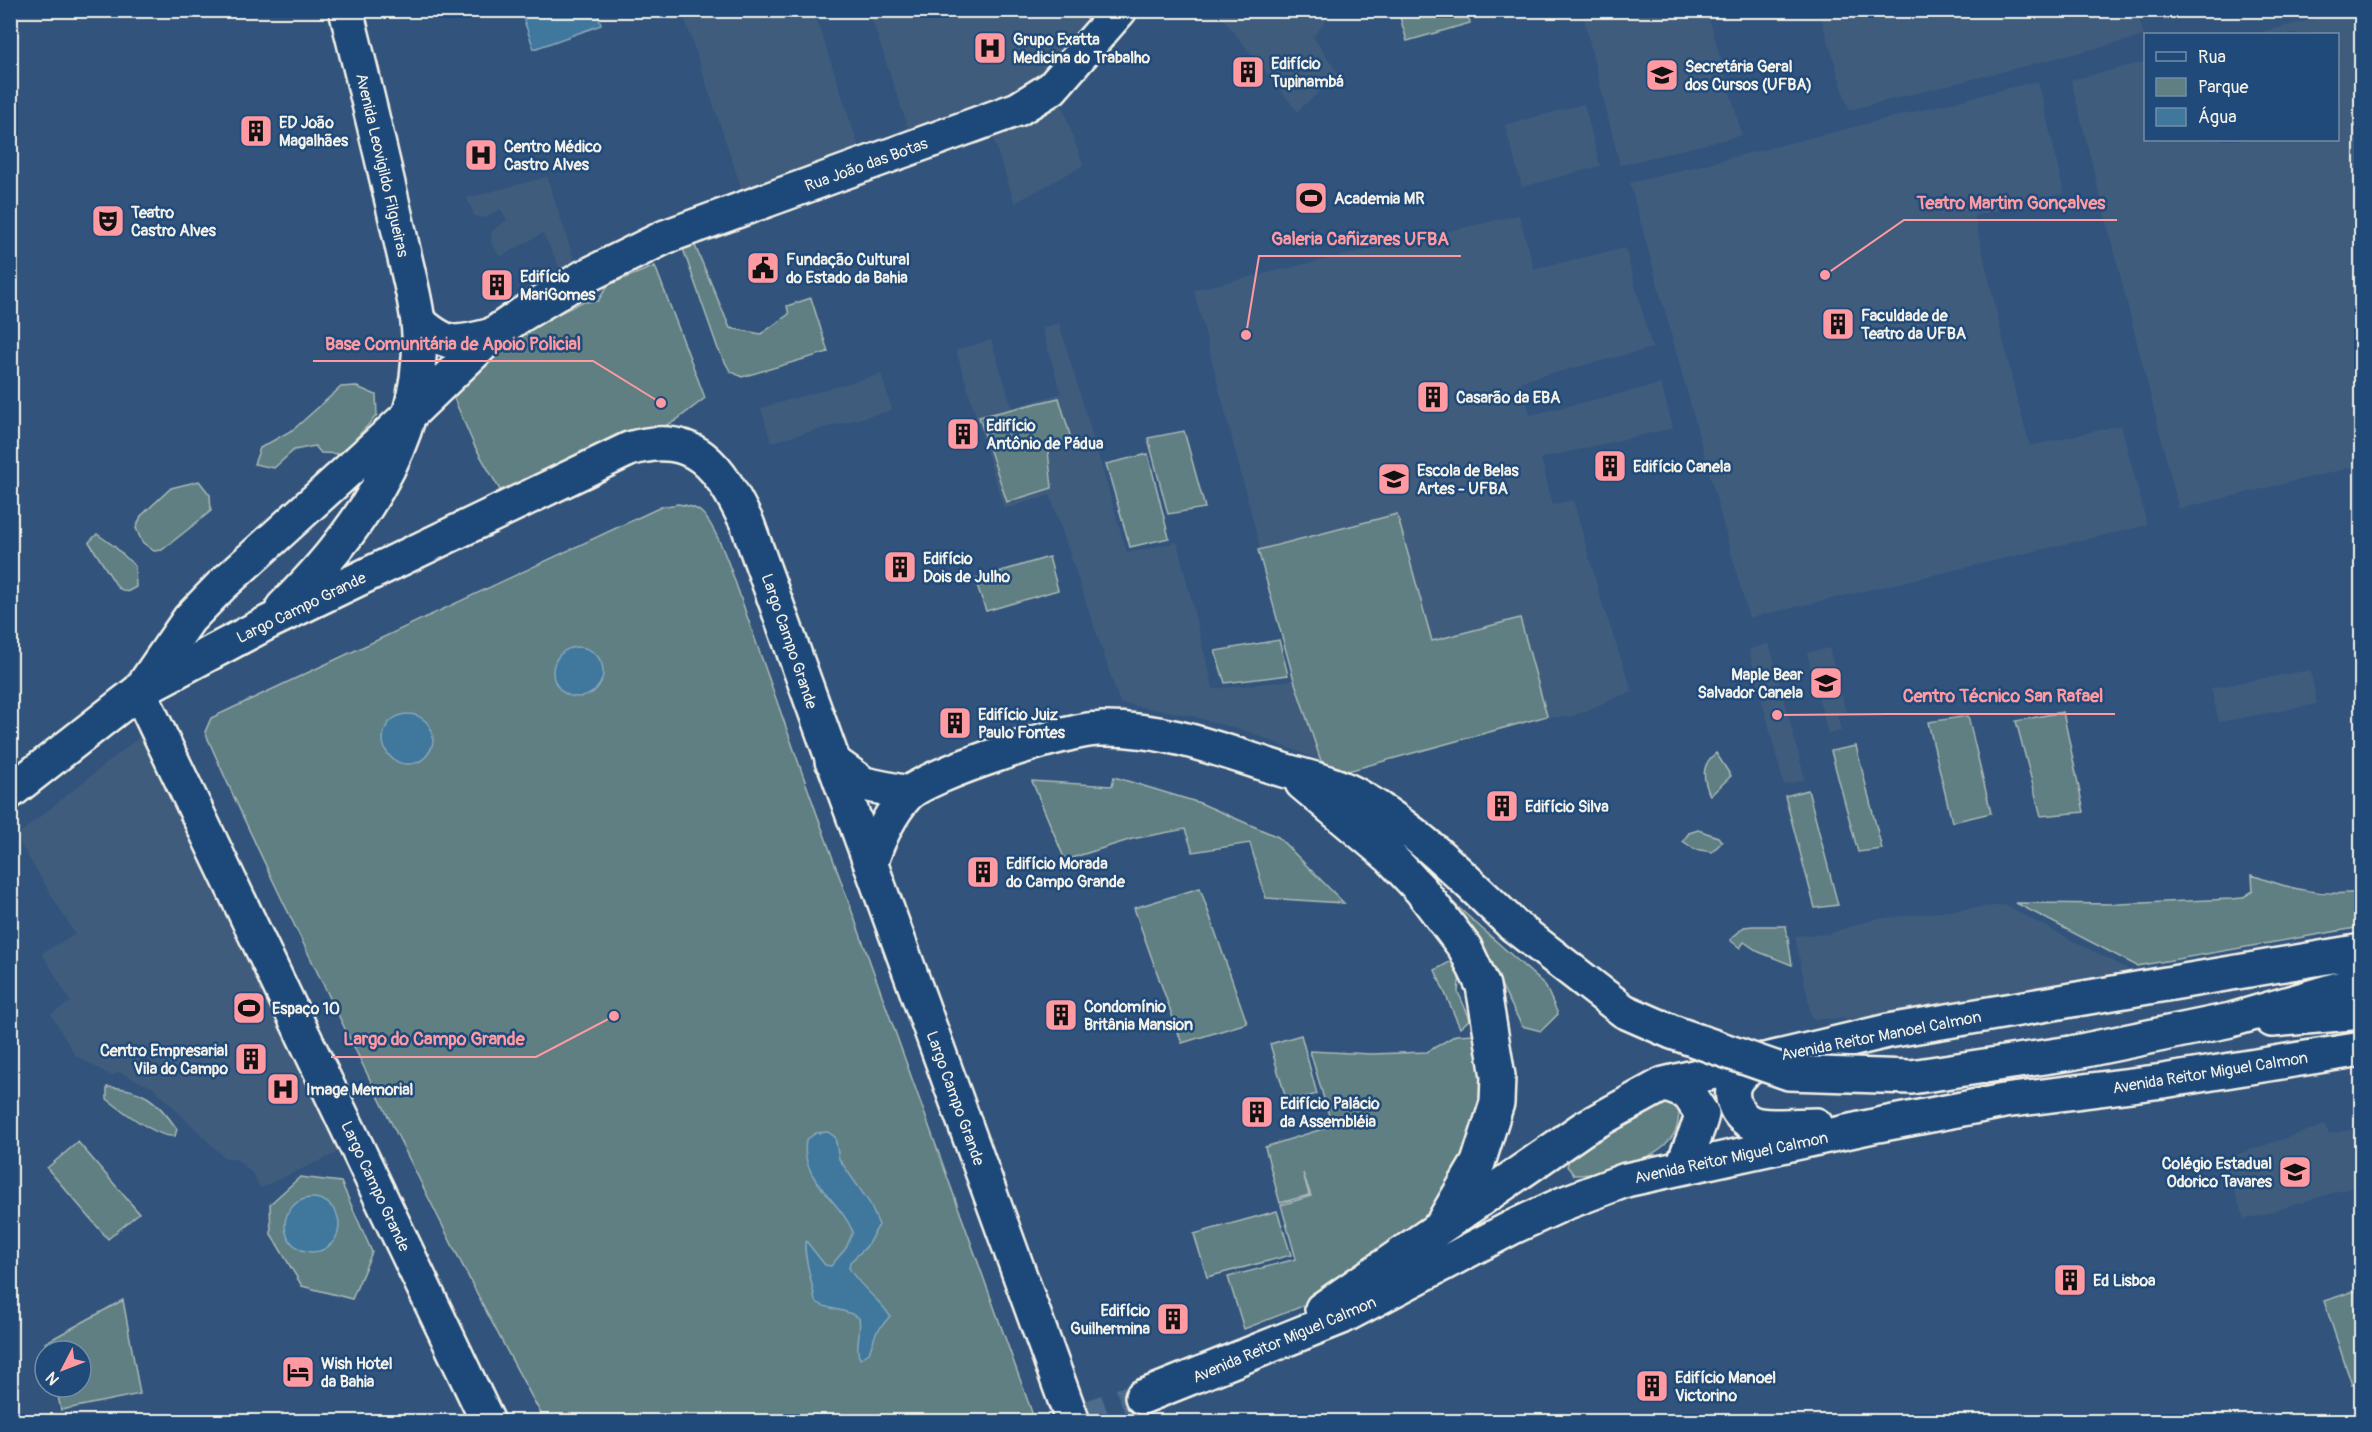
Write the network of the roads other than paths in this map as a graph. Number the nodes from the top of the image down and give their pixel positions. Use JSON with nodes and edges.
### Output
{"nodes":[{"id":1,"x":346,"y":10,"type":"edge"},
{"id":2,"x":1120,"y":10,"type":"edge"},
{"id":3,"x":418,"y":321,"type":"junction"},
{"id":4,"x":492,"y":335,"type":"junction"},
{"id":5,"x":408,"y":416,"type":"junction"},
{"id":6,"x":269,"y":622,"type":"junction"},
{"id":7,"x":139,"y":691,"type":"junction"},
{"id":8,"x":832,"y":761,"type":"junction"},
{"id":9,"x":1286,"y":771,"type":"junction"},
{"id":10,"x":10,"y":792,"type":"edge"},
{"id":11,"x":908,"y":793,"type":"junction"},
{"id":12,"x":870,"y":862,"type":"junction"},
{"id":13,"x":2361,"y":951,"type":"edge"},
{"id":14,"x":2361,"y":982,"type":"edge"},
{"id":15,"x":2361,"y":1012,"type":"edge"},
{"id":16,"x":2231,"y":1020,"type":"junction"},
{"id":17,"x":2361,"y":1048,"type":"edge"},
{"id":18,"x":1765,"y":1059,"type":"junction"},
{"id":19,"x":1664,"y":1084,"type":"junction"},
{"id":20,"x":1878,"y":1125,"type":"junction"},
{"id":21,"x":1683,"y":1167,"type":"junction"},
{"id":22,"x":1441,"y":1228,"type":"junction"},
{"id":23,"x":1268,"y":1348,"type":"junction"},
{"id":24,"x":1142,"y":1397,"type":"tunnel mouth"},
{"id":25,"x":488,"y":1422,"type":"edge"},
{"id":26,"x":1074,"y":1422,"type":"edge"}],
"edges":[{"from":1,"to":3,"type":"main road","name":"Avenida Leovigildo Filgueiras"},
{"from":2,"to":4,"type":"main road","name":"Rua João das Botas"},
{"from":3,"to":4,"type":"main road"},
{"from":3,"to":5,"type":"main road","name":"Avenida Leovigildo Filgueiras"},
{"from":4,"to":5,"type":"main road"},
{"from":5,"to":6,"type":"main road","name":"Avenida Leovigildo Filgueiras"},
{"from":5,"to":7,"type":"main road"},
{"from":6,"to":7,"type":"main road","name":"Largo Campo Grande"},
{"from":6,"to":8,"type":"main road","name":"Largo Campo Grande"},
{"from":7,"to":10,"type":"main road"},
{"from":7,"to":25,"type":"main road","name":"Largo Campo Grande"},
{"from":8,"to":11,"type":"main road"},
{"from":8,"to":12,"type":"main road","name":"Largo Campo Grande"},
{"from":9,"to":11,"type":"main road"},
{"from":9,"to":16,"type":"main road","bridge":true},
{"from":9,"to":22,"type":"main road"},
{"from":11,"to":12,"type":"main road"},
{"from":12,"to":26,"type":"main road","name":"Largo Campo Grande"},
{"from":13,"to":18,"type":"main road","name":"Avenida Reitor Manoel Calmon"},
{"from":14,"to":16,"type":"main road"},
{"from":15,"to":16,"type":"main road"},
{"from":17,"to":20,"type":"main road","name":"Avenida Reitor Miguel Calmon"},
{"from":18,"to":19,"type":"main road","name":"Avenida Reitor Manoel Calmon"},
{"from":18,"to":20,"type":"main road"},
{"from":19,"to":21,"type":"main road"},
{"from":19,"to":22,"type":"main road","name":"Avenida Reitor Manoel Calmon"},
{"from":20,"to":21,"type":"main road","name":"Avenida Reitor Miguel Calmon"},
{"from":21,"to":23,"type":"main road","name":"Avenida Reitor Miguel Calmon"},
{"from":22,"to":23,"type":"main road","name":"Avenida Reitor Manoel Calmon"},
{"from":23,"to":24,"type":"main road","name":"Avenida Reitor Miguel Calmon"}]}
